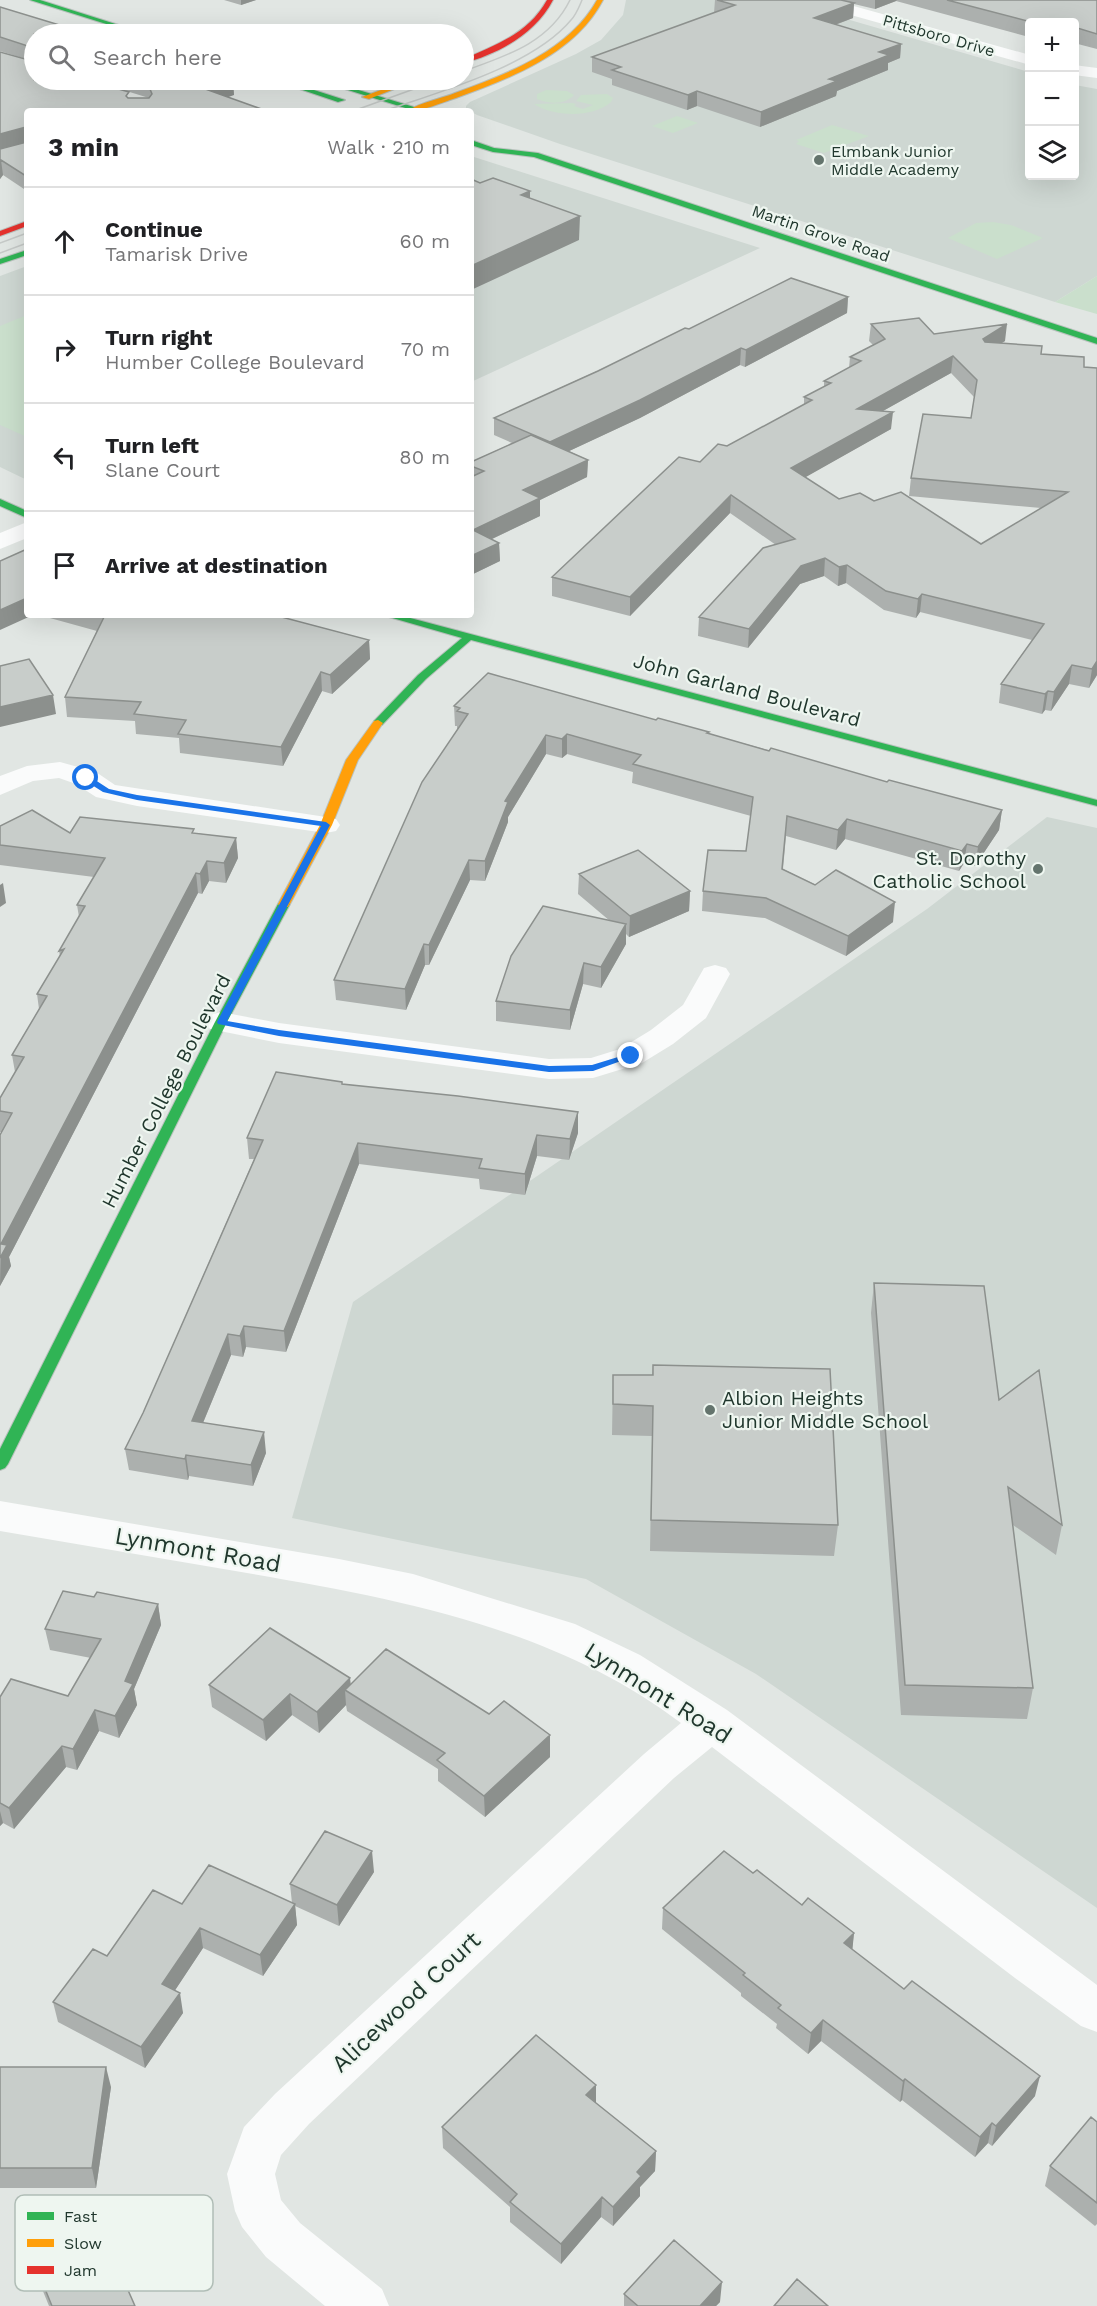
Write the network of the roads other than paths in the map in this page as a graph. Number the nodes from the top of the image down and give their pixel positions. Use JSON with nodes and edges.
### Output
{"nodes":[{"id":1,"x":33,"y":0,"type":"edge"},
{"id":2,"x":550,"y":0,"type":"edge"},
{"id":3,"x":600,"y":0,"type":"edge"},
{"id":4,"x":814,"y":0,"type":"edge"},
{"id":5,"x":111,"y":24,"type":"edge"},
{"id":6,"x":474,"y":56,"type":"edge"},
{"id":7,"x":1025,"y":59,"type":"edge"},
{"id":8,"x":1079,"y":71,"type":"edge"},
{"id":9,"x":1097,"y":73,"type":"edge"},
{"id":10,"x":474,"y":87,"type":"edge"},
{"id":11,"x":308,"y":90,"type":"edge"},
{"id":12,"x":354,"y":90,"type":"edge"},
{"id":13,"x":385,"y":90,"type":"edge"},
{"id":14,"x":467,"y":90,"type":"edge"},
{"id":15,"x":371,"y":95,"type":"junction"},
{"id":16,"x":348,"y":103,"type":"junction"},
{"id":17,"x":334,"y":108,"type":"edge"},
{"id":18,"x":363,"y":108,"type":"edge"},
{"id":19,"x":411,"y":108,"type":"edge"},
{"id":20,"x":422,"y":108,"type":"edge"},
{"id":21,"x":504,"y":137,"type":"dead end"},
{"id":22,"x":474,"y":143,"type":"edge"},
{"id":23,"x":535,"y":155,"type":"junction"},
{"id":24,"x":24,"y":225,"type":"edge"},
{"id":25,"x":0,"y":234,"type":"edge"},
{"id":26,"x":24,"y":253,"type":"edge"},
{"id":27,"x":0,"y":262,"type":"edge"},
{"id":28,"x":1097,"y":341,"type":"edge"},
{"id":29,"x":0,"y":502,"type":"edge"},
{"id":30,"x":24,"y":514,"type":"edge"},
{"id":31,"x":24,"y":530,"type":"edge"},
{"id":32,"x":0,"y":542,"type":"edge"},
{"id":33,"x":398,"y":618,"type":"edge"},
{"id":34,"x":469,"y":637,"type":"junction"},
{"id":35,"x":0,"y":787,"type":"edge"},
{"id":36,"x":1097,"y":803,"type":"edge"},
{"id":37,"x":326,"y":825,"type":"junction"},
{"id":38,"x":715,"y":974,"type":"dead end"},
{"id":39,"x":221,"y":1022,"type":"junction"},
{"id":40,"x":0,"y":1464,"type":"edge"},
{"id":41,"x":0,"y":1516,"type":"edge"},
{"id":42,"x":712,"y":1722,"type":"junction"},
{"id":43,"x":1097,"y":2011,"type":"edge"},
{"id":44,"x":364,"y":2306,"type":"edge"}],
"edges":[{"from":1,"to":5,"type":"main road"},
{"from":2,"to":6,"type":"main road"},
{"from":3,"to":10,"type":"main road"},
{"from":4,"to":7,"type":"street","name":"Pittsboro Drive"},
{"from":8,"to":9,"type":"street"},
{"from":11,"to":16,"type":"main road"},
{"from":12,"to":15,"type":"main road"},
{"from":13,"to":15,"type":"main road"},
{"from":14,"to":20,"type":"main road"},
{"from":15,"to":16,"type":"main road"},
{"from":15,"to":19,"type":"main road"},
{"from":16,"to":17,"type":"main road"},
{"from":16,"to":18,"type":"main road"},
{"from":21,"to":23,"type":"main road","name":"Martin Grove Road"},
{"from":22,"to":23,"type":"main road","name":"Martin Grove Road"},
{"from":23,"to":28,"type":"main road","name":"Martin Grove Road"},
{"from":24,"to":25,"type":"main road"},
{"from":26,"to":27,"type":"main road"},
{"from":29,"to":30,"type":"main road"},
{"from":31,"to":32,"type":"street"},
{"from":33,"to":34,"type":"main road","name":"John Garland Boulevard"},
{"from":34,"to":36,"type":"main road","name":"John Garland Boulevard"},
{"from":34,"to":37,"type":"main road","name":"Humber College Boulevard"},
{"from":35,"to":37,"type":"street"},
{"from":37,"to":39,"type":"main road","name":"Humber College Boulevard"},
{"from":38,"to":39,"type":"street"},
{"from":39,"to":40,"type":"main road","name":"Humber College Boulevard"},
{"from":41,"to":42,"type":"street","name":"Lynmont Road"},
{"from":42,"to":43,"type":"street","name":"Lynmont Road"},
{"from":42,"to":44,"type":"street","name":"Alicewood Court"}]}
